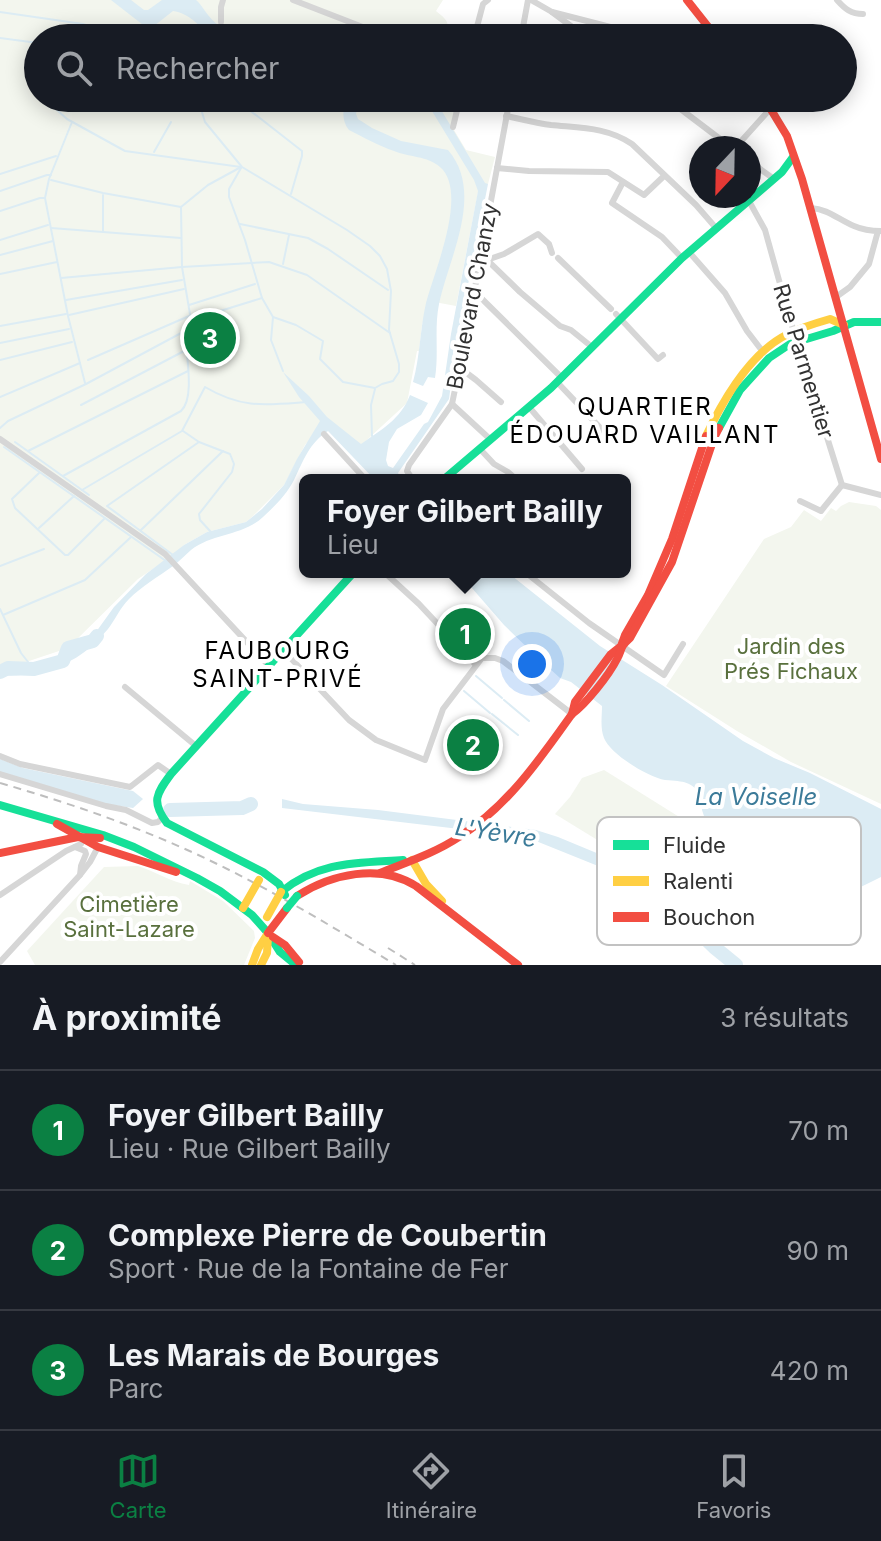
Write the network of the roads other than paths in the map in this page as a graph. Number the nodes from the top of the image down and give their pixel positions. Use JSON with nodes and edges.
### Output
{"nodes":[{"id":1,"x":223,"y":0,"type":"edge"},
{"id":2,"x":293,"y":0,"type":"edge"},
{"id":3,"x":488,"y":0,"type":"edge"},
{"id":4,"x":530,"y":0,"type":"edge"},
{"id":5,"x":687,"y":0,"type":"edge"},
{"id":6,"x":837,"y":0,"type":"edge"},
{"id":7,"x":552,"y":12,"type":"junction"},
{"id":8,"x":863,"y":14,"type":"dead end"},
{"id":9,"x":221,"y":22,"type":"dead end"},
{"id":10,"x":355,"y":24,"type":"edge"},
{"id":11,"x":478,"y":24,"type":"edge"},
{"id":12,"x":524,"y":24,"type":"edge"},
{"id":13,"x":568,"y":24,"type":"edge"},
{"id":14,"x":599,"y":24,"type":"edge"},
{"id":15,"x":706,"y":24,"type":"edge"},
{"id":16,"x":457,"y":112,"type":"edge"},
{"id":17,"x":507,"y":112,"type":"edge"},
{"id":18,"x":685,"y":112,"type":"edge"},
{"id":19,"x":767,"y":112,"type":"edge"},
{"id":20,"x":773,"y":112,"type":"edge"},
{"id":21,"x":506,"y":116,"type":"junction"},
{"id":22,"x":453,"y":127,"type":"dead end"},
{"id":23,"x":718,"y":136,"type":"edge"},
{"id":24,"x":745,"y":136,"type":"edge"},
{"id":25,"x":793,"y":157,"type":"junction"},
{"id":26,"x":497,"y":168,"type":"junction"},
{"id":27,"x":761,"y":170,"type":"edge"},
{"id":28,"x":664,"y":176,"type":"junction"},
{"id":29,"x":774,"y":179,"type":"junction"},
{"id":30,"x":623,"y":182,"type":"junction"},
{"id":31,"x":761,"y":190,"type":"edge"},
{"id":32,"x":740,"y":208,"type":"edge"},
{"id":33,"x":753,"y":208,"type":"edge"},
{"id":34,"x":811,"y":208,"type":"junction"},
{"id":35,"x":716,"y":228,"type":"junction"},
{"id":36,"x":880,"y":231,"type":"edge"},
{"id":37,"x":685,"y":255,"type":"junction"},
{"id":38,"x":484,"y":257,"type":"junction"},
{"id":39,"x":474,"y":291,"type":"junction"},
{"id":40,"x":836,"y":297,"type":"junction"},
{"id":41,"x":616,"y":314,"type":"junction"},
{"id":42,"x":881,"y":322,"type":"edge"},
{"id":43,"x":844,"y":325,"type":"junction"},
{"id":44,"x":794,"y":331,"type":"junction"},
{"id":45,"x":798,"y":342,"type":"junction"},
{"id":46,"x":592,"y":347,"type":"junction"},
{"id":47,"x":763,"y":352,"type":"junction"},
{"id":48,"x":663,"y":355,"type":"dead end"},
{"id":49,"x":460,"y":368,"type":"junction"},
{"id":50,"x":559,"y":380,"type":"junction"},
{"id":51,"x":501,"y":402,"type":"dead end"},
{"id":52,"x":452,"y":404,"type":"junction"},
{"id":53,"x":529,"y":407,"type":"junction"},
{"id":54,"x":877,"y":431,"type":"edge"},
{"id":55,"x":324,"y":434,"type":"dead end"},
{"id":56,"x":609,"y":437,"type":"dead end"},
{"id":57,"x":0,"y":439,"type":"edge"},
{"id":58,"x":491,"y":440,"type":"junction"},
{"id":59,"x":480,"y":449,"type":"junction"},
{"id":60,"x":881,"y":459,"type":"edge"},
{"id":61,"x":582,"y":469,"type":"dead end"},
{"id":62,"x":361,"y":474,"type":"edge"},
{"id":63,"x":409,"y":474,"type":"edge"},
{"id":64,"x":452,"y":474,"type":"edge"},
{"id":65,"x":510,"y":474,"type":"edge"},
{"id":66,"x":842,"y":485,"type":"junction"},
{"id":67,"x":881,"y":495,"type":"edge"},
{"id":68,"x":800,"y":501,"type":"dead end"},
{"id":69,"x":349,"y":578,"type":"edge"},
{"id":70,"x":391,"y":578,"type":"edge"},
{"id":71,"x":533,"y":578,"type":"edge"},
{"id":72,"x":683,"y":644,"type":"dead end"},
{"id":73,"x":621,"y":646,"type":"junction"},
{"id":74,"x":283,"y":650,"type":"junction"},
{"id":75,"x":475,"y":664,"type":"junction"},
{"id":76,"x":269,"y":666,"type":"junction"},
{"id":77,"x":125,"y":687,"type":"dead end"},
{"id":78,"x":572,"y":714,"type":"junction"},
{"id":79,"x":196,"y":746,"type":"junction"},
{"id":80,"x":0,"y":756,"type":"edge"},
{"id":81,"x":0,"y":774,"type":"edge"},
{"id":82,"x":171,"y":774,"type":"junction"},
{"id":83,"x":0,"y":805,"type":"edge"},
{"id":84,"x":162,"y":818,"type":"junction"},
{"id":85,"x":51,"y":820,"type":"junction"},
{"id":86,"x":78,"y":843,"type":"junction"},
{"id":87,"x":98,"y":847,"type":"junction"},
{"id":88,"x":0,"y":853,"type":"edge"},
{"id":89,"x":89,"y":856,"type":"junction"},
{"id":90,"x":412,"y":860,"type":"junction"},
{"id":91,"x":165,"y":861,"type":"junction"},
{"id":92,"x":380,"y":873,"type":"junction"},
{"id":93,"x":261,"y":876,"type":"junction"},
{"id":94,"x":197,"y":878,"type":"junction"},
{"id":95,"x":407,"y":880,"type":"junction"},
{"id":96,"x":283,"y":892,"type":"junction"},
{"id":97,"x":0,"y":895,"type":"edge"},
{"id":98,"x":243,"y":908,"type":"junction"},
{"id":99,"x":287,"y":908,"type":"junction"},
{"id":100,"x":456,"y":916,"type":"junction"},
{"id":101,"x":268,"y":933,"type":"junction"},
{"id":102,"x":0,"y":962,"type":"edge"},
{"id":103,"x":252,"y":965,"type":"edge"},
{"id":104,"x":261,"y":965,"type":"edge"},
{"id":105,"x":299,"y":965,"type":"edge"},
{"id":106,"x":518,"y":965,"type":"edge"}],
"edges":[{"from":1,"to":9,"type":"street"},
{"from":2,"to":10,"type":"street"},
{"from":3,"to":11,"type":"street"},
{"from":4,"to":7,"type":"street"},
{"from":4,"to":12,"type":"street"},
{"from":5,"to":15,"type":"main road"},
{"from":6,"to":8,"type":"street"},
{"from":7,"to":13,"type":"street"},
{"from":7,"to":14,"type":"street"},
{"from":16,"to":22,"type":"street"},
{"from":17,"to":21,"type":"street","name":"Boulevard Chanzy"},
{"from":18,"to":23,"type":"street"},
{"from":19,"to":24,"type":"street"},
{"from":20,"to":25,"type":"main road"},
{"from":21,"to":26,"type":"street","name":"Boulevard Chanzy"},
{"from":21,"to":28,"type":"street"},
{"from":25,"to":29,"type":"main road"},
{"from":25,"to":34,"type":"main road"},
{"from":26,"to":30,"type":"street"},
{"from":26,"to":38,"type":"street","name":"Boulevard Chanzy"},
{"from":27,"to":29,"type":"street"},
{"from":28,"to":30,"type":"street"},
{"from":28,"to":35,"type":"street"},
{"from":29,"to":31,"type":"main road"},
{"from":30,"to":37,"type":"street"},
{"from":32,"to":35,"type":"main road"},
{"from":33,"to":44,"type":"street","name":"Rue Parmentier"},
{"from":34,"to":36,"type":"street"},
{"from":34,"to":40,"type":"main road"},
{"from":35,"to":37,"type":"main road"},
{"from":36,"to":40,"type":"street"},
{"from":37,"to":41,"type":"main road"},
{"from":37,"to":47,"type":"street"},
{"from":38,"to":39,"type":"street","name":"Boulevard Chanzy"},
{"from":38,"to":41,"type":"street"},
{"from":38,"to":46,"type":"street"},
{"from":39,"to":49,"type":"street","name":"Boulevard Chanzy"},
{"from":39,"to":50,"type":"street"},
{"from":40,"to":43,"type":"main road"},
{"from":41,"to":46,"type":"main road"},
{"from":41,"to":48,"type":"street"},
{"from":42,"to":43,"type":"main road"},
{"from":43,"to":44,"type":"main road"},
{"from":43,"to":45,"type":"main road"},
{"from":43,"to":54,"type":"main road"},
{"from":44,"to":45,"type":"street","name":"Rue Parmentier"},
{"from":44,"to":47,"type":"main road"},
{"from":45,"to":66,"type":"street","name":"Rue Parmentier"},
{"from":45,"to":73,"type":"main road"},
{"from":46,"to":50,"type":"main road"},
{"from":47,"to":73,"type":"main road"},
{"from":49,"to":51,"type":"street"},
{"from":49,"to":52,"type":"street","name":"Boulevard Chanzy"},
{"from":50,"to":53,"type":"main road"},
{"from":50,"to":56,"type":"street"},
{"from":52,"to":58,"type":"street"},
{"from":52,"to":63,"type":"street","name":"Boulevard Chanzy"},
{"from":53,"to":58,"type":"main road"},
{"from":53,"to":61,"type":"street"},
{"from":54,"to":60,"type":"main road"},
{"from":55,"to":62,"type":"street"},
{"from":57,"to":76,"type":"street"},
{"from":58,"to":59,"type":"main road"},
{"from":59,"to":64,"type":"main road"},
{"from":59,"to":65,"type":"street"},
{"from":66,"to":67,"type":"street"},
{"from":66,"to":68,"type":"street"},
{"from":69,"to":74,"type":"main road"},
{"from":70,"to":75,"type":"street"},
{"from":71,"to":73,"type":"street"},
{"from":72,"to":73,"type":"street"},
{"from":73,"to":78,"type":"main road"},
{"from":74,"to":75,"type":"street"},
{"from":74,"to":76,"type":"main road"},
{"from":75,"to":78,"type":"street"},
{"from":76,"to":79,"type":"main road"},
{"from":77,"to":79,"type":"street"},
{"from":78,"to":90,"type":"main road"},
{"from":79,"to":82,"type":"main road"},
{"from":80,"to":82,"type":"street"},
{"from":81,"to":84,"type":"street"},
{"from":82,"to":84,"type":"main road"},
{"from":83,"to":85,"type":"main road"},
{"from":84,"to":93,"type":"main road"},
{"from":85,"to":86,"type":"main road"},
{"from":85,"to":91,"type":"main road"},
{"from":86,"to":87,"type":"main road"},
{"from":86,"to":88,"type":"main road"},
{"from":86,"to":89,"type":"street"},
{"from":86,"to":91,"type":"main road"},
{"from":86,"to":97,"type":"street"},
{"from":87,"to":89,"type":"street"},
{"from":87,"to":94,"type":"main road"},
{"from":89,"to":102,"type":"street"},
{"from":90,"to":92,"type":"main road"},
{"from":90,"to":95,"type":"main road"},
{"from":90,"to":96,"type":"main road"},
{"from":90,"to":100,"type":"main road"},
{"from":91,"to":94,"type":"main road"},
{"from":92,"to":95,"type":"main road"},
{"from":92,"to":99,"type":"main road","bridge":true},
{"from":93,"to":96,"type":"main road"},
{"from":93,"to":98,"type":"main road","bridge":true},
{"from":94,"to":98,"type":"main road"},
{"from":95,"to":100,"type":"main road"},
{"from":96,"to":99,"type":"main road","bridge":true},
{"from":96,"to":101,"type":"main road","bridge":true},
{"from":98,"to":101,"type":"main road"},
{"from":99,"to":101,"type":"main road"},
{"from":100,"to":106,"type":"main road"},
{"from":101,"to":103,"type":"main road"},
{"from":101,"to":104,"type":"main road"},
{"from":101,"to":105,"type":"main road"}]}
